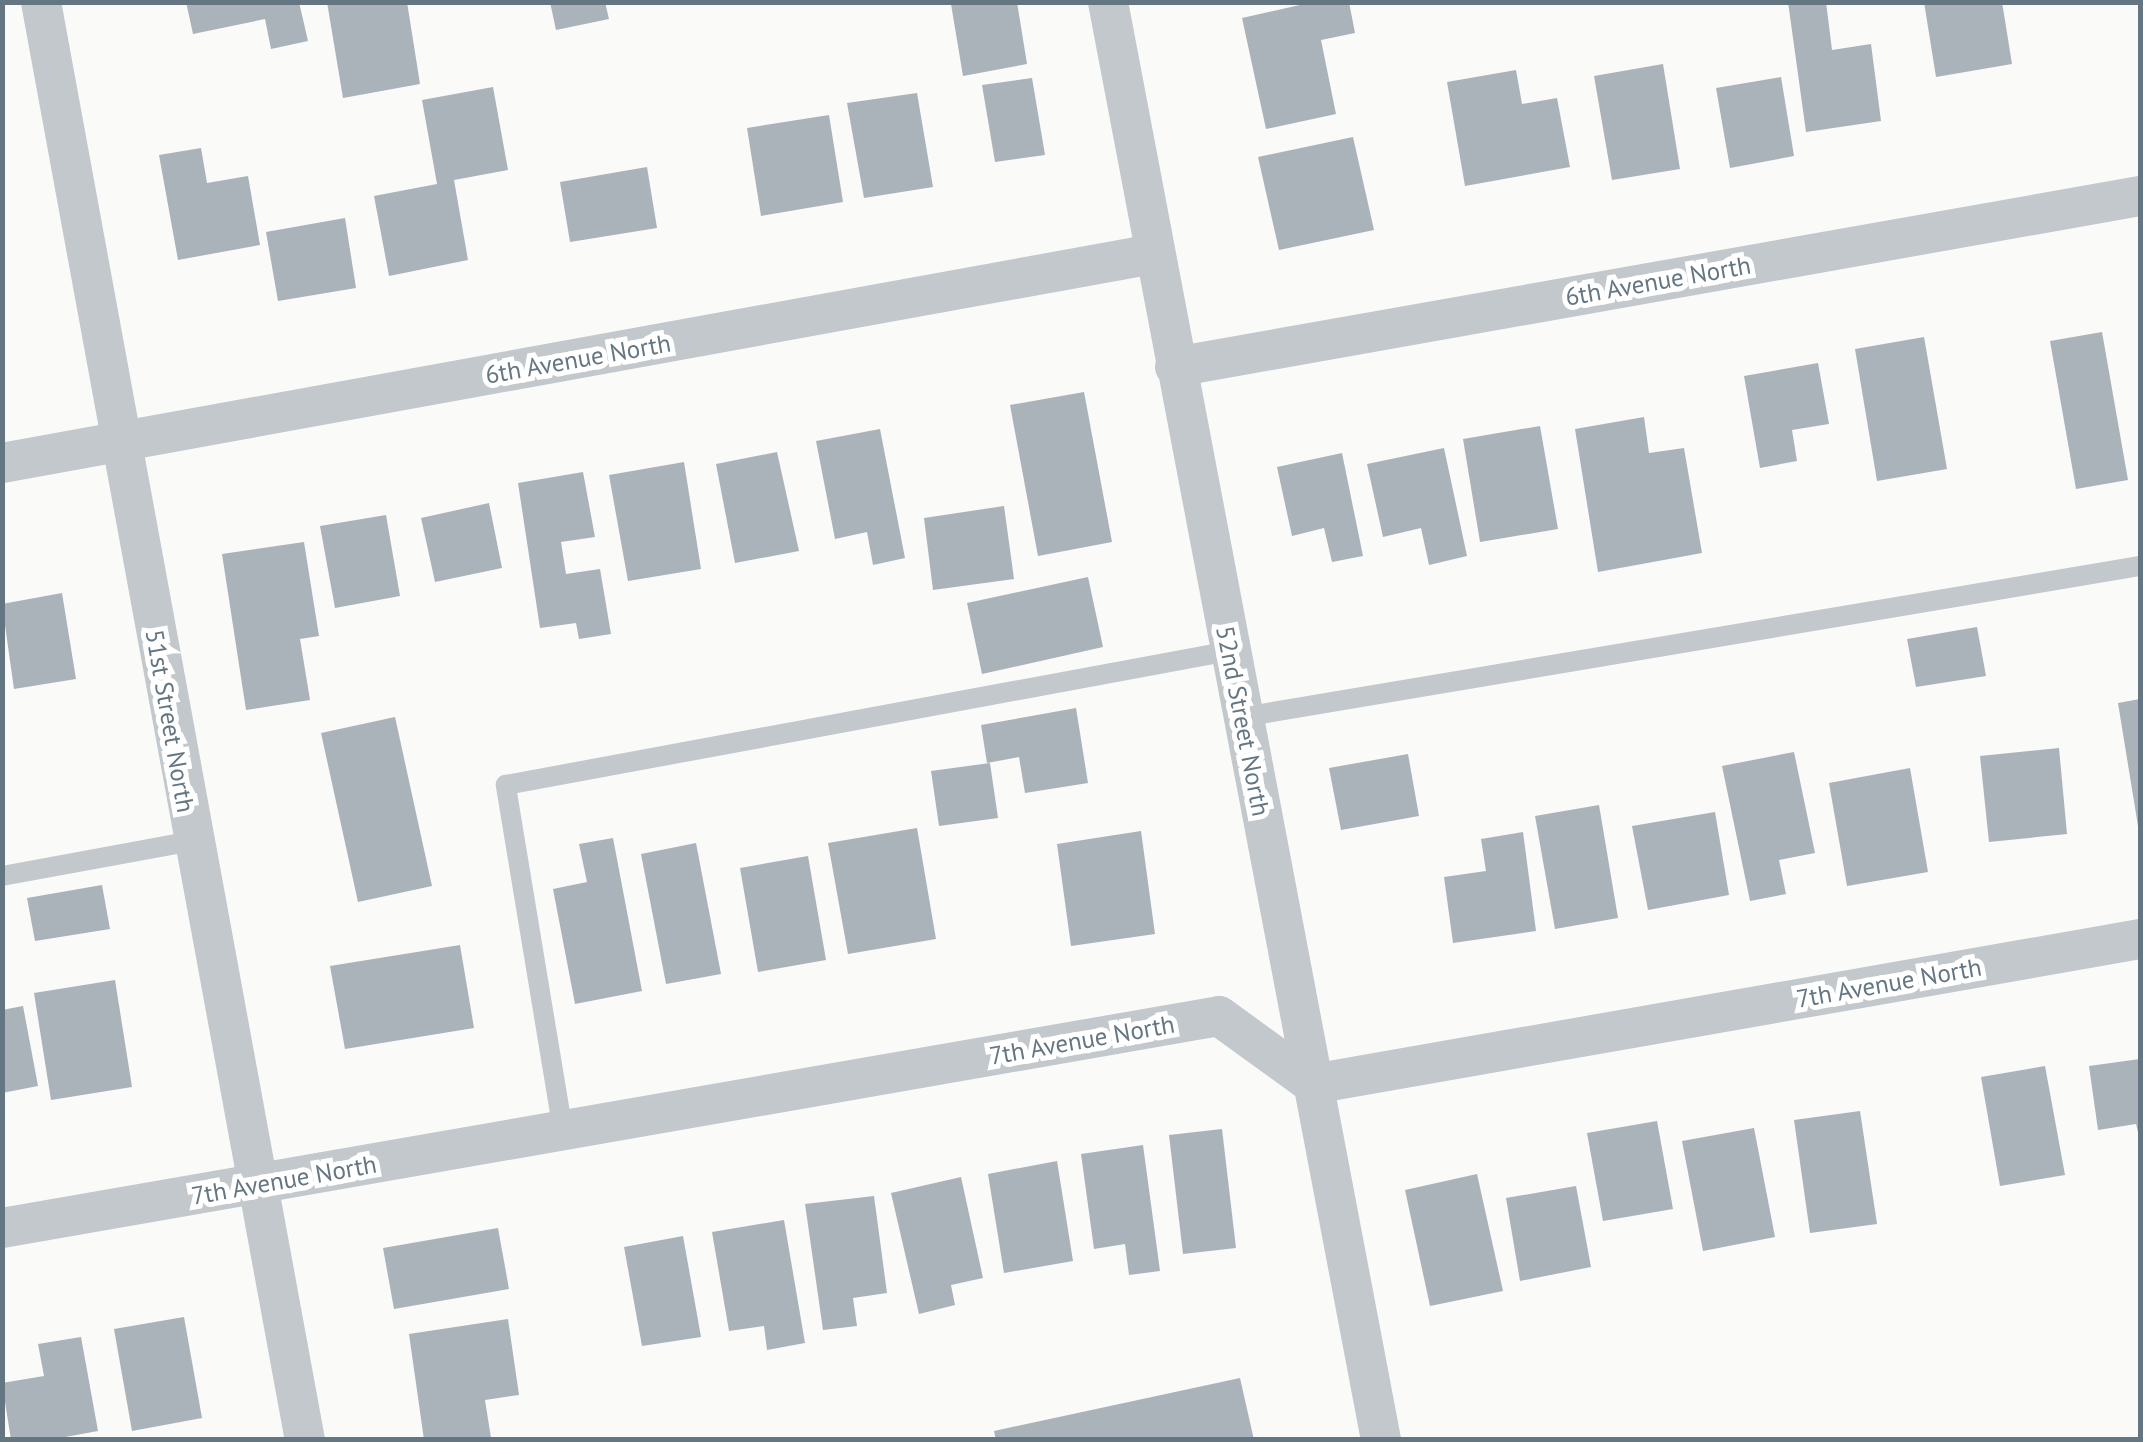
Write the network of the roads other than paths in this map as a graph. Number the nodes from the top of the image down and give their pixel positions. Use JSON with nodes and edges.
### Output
{"nodes":[{"id":1,"x":41,"y":2,"type":"edge"},
{"id":2,"x":1112,"y":3,"type":"edge"},
{"id":3,"x":2140,"y":196,"type":"edge"},
{"id":4,"x":1153,"y":254,"type":"junction"},
{"id":5,"x":1175,"y":367,"type":"junction"},
{"id":6,"x":120,"y":442,"type":"junction"},
{"id":7,"x":2,"y":463,"type":"edge"},
{"id":8,"x":2140,"y":566,"type":"edge"},
{"id":9,"x":1230,"y":651,"type":"junction"},
{"id":10,"x":1243,"y":717,"type":"junction"},
{"id":11,"x":192,"y":841,"type":"junction"},
{"id":12,"x":2,"y":876,"type":"edge"},
{"id":13,"x":2140,"y":939,"type":"edge"},
{"id":14,"x":1314,"y":1084,"type":"junction"},
{"id":15,"x":563,"y":1131,"type":"junction"},
{"id":16,"x":255,"y":1185,"type":"junction"},
{"id":17,"x":2,"y":1228,"type":"edge"},
{"id":18,"x":305,"y":1440,"type":"edge"},
{"id":19,"x":1381,"y":1440,"type":"edge"}],
"edges":[{"from":1,"to":6,"type":"street","name":"51st Street North"},
{"from":2,"to":4,"type":"street","name":"52nd Street North"},
{"from":3,"to":5,"type":"street","name":"6th Avenue North"},
{"from":4,"to":5,"type":"street","name":"52nd Street North"},
{"from":4,"to":6,"type":"street","name":"6th Avenue North"},
{"from":5,"to":9,"type":"street","name":"52nd Street North"},
{"from":6,"to":7,"type":"street","name":"6th Avenue North"},
{"from":6,"to":11,"type":"street","name":"51st Street North"},
{"from":8,"to":10,"type":"lane"},
{"from":9,"to":10,"type":"street","name":"52nd Street North"},
{"from":9,"to":15,"type":"lane"},
{"from":10,"to":14,"type":"street","name":"52nd Street North"},
{"from":11,"to":12,"type":"lane"},
{"from":11,"to":16,"type":"street","name":"51st Street North"},
{"from":13,"to":14,"type":"street","name":"7th Avenue North"},
{"from":14,"to":15,"type":"street","name":"7th Avenue North"},
{"from":14,"to":19,"type":"street","name":"52nd Street North"},
{"from":15,"to":16,"type":"street","name":"7th Avenue North"},
{"from":16,"to":17,"type":"street","name":"7th Avenue North"},
{"from":16,"to":18,"type":"street","name":"51st Street North"}]}
